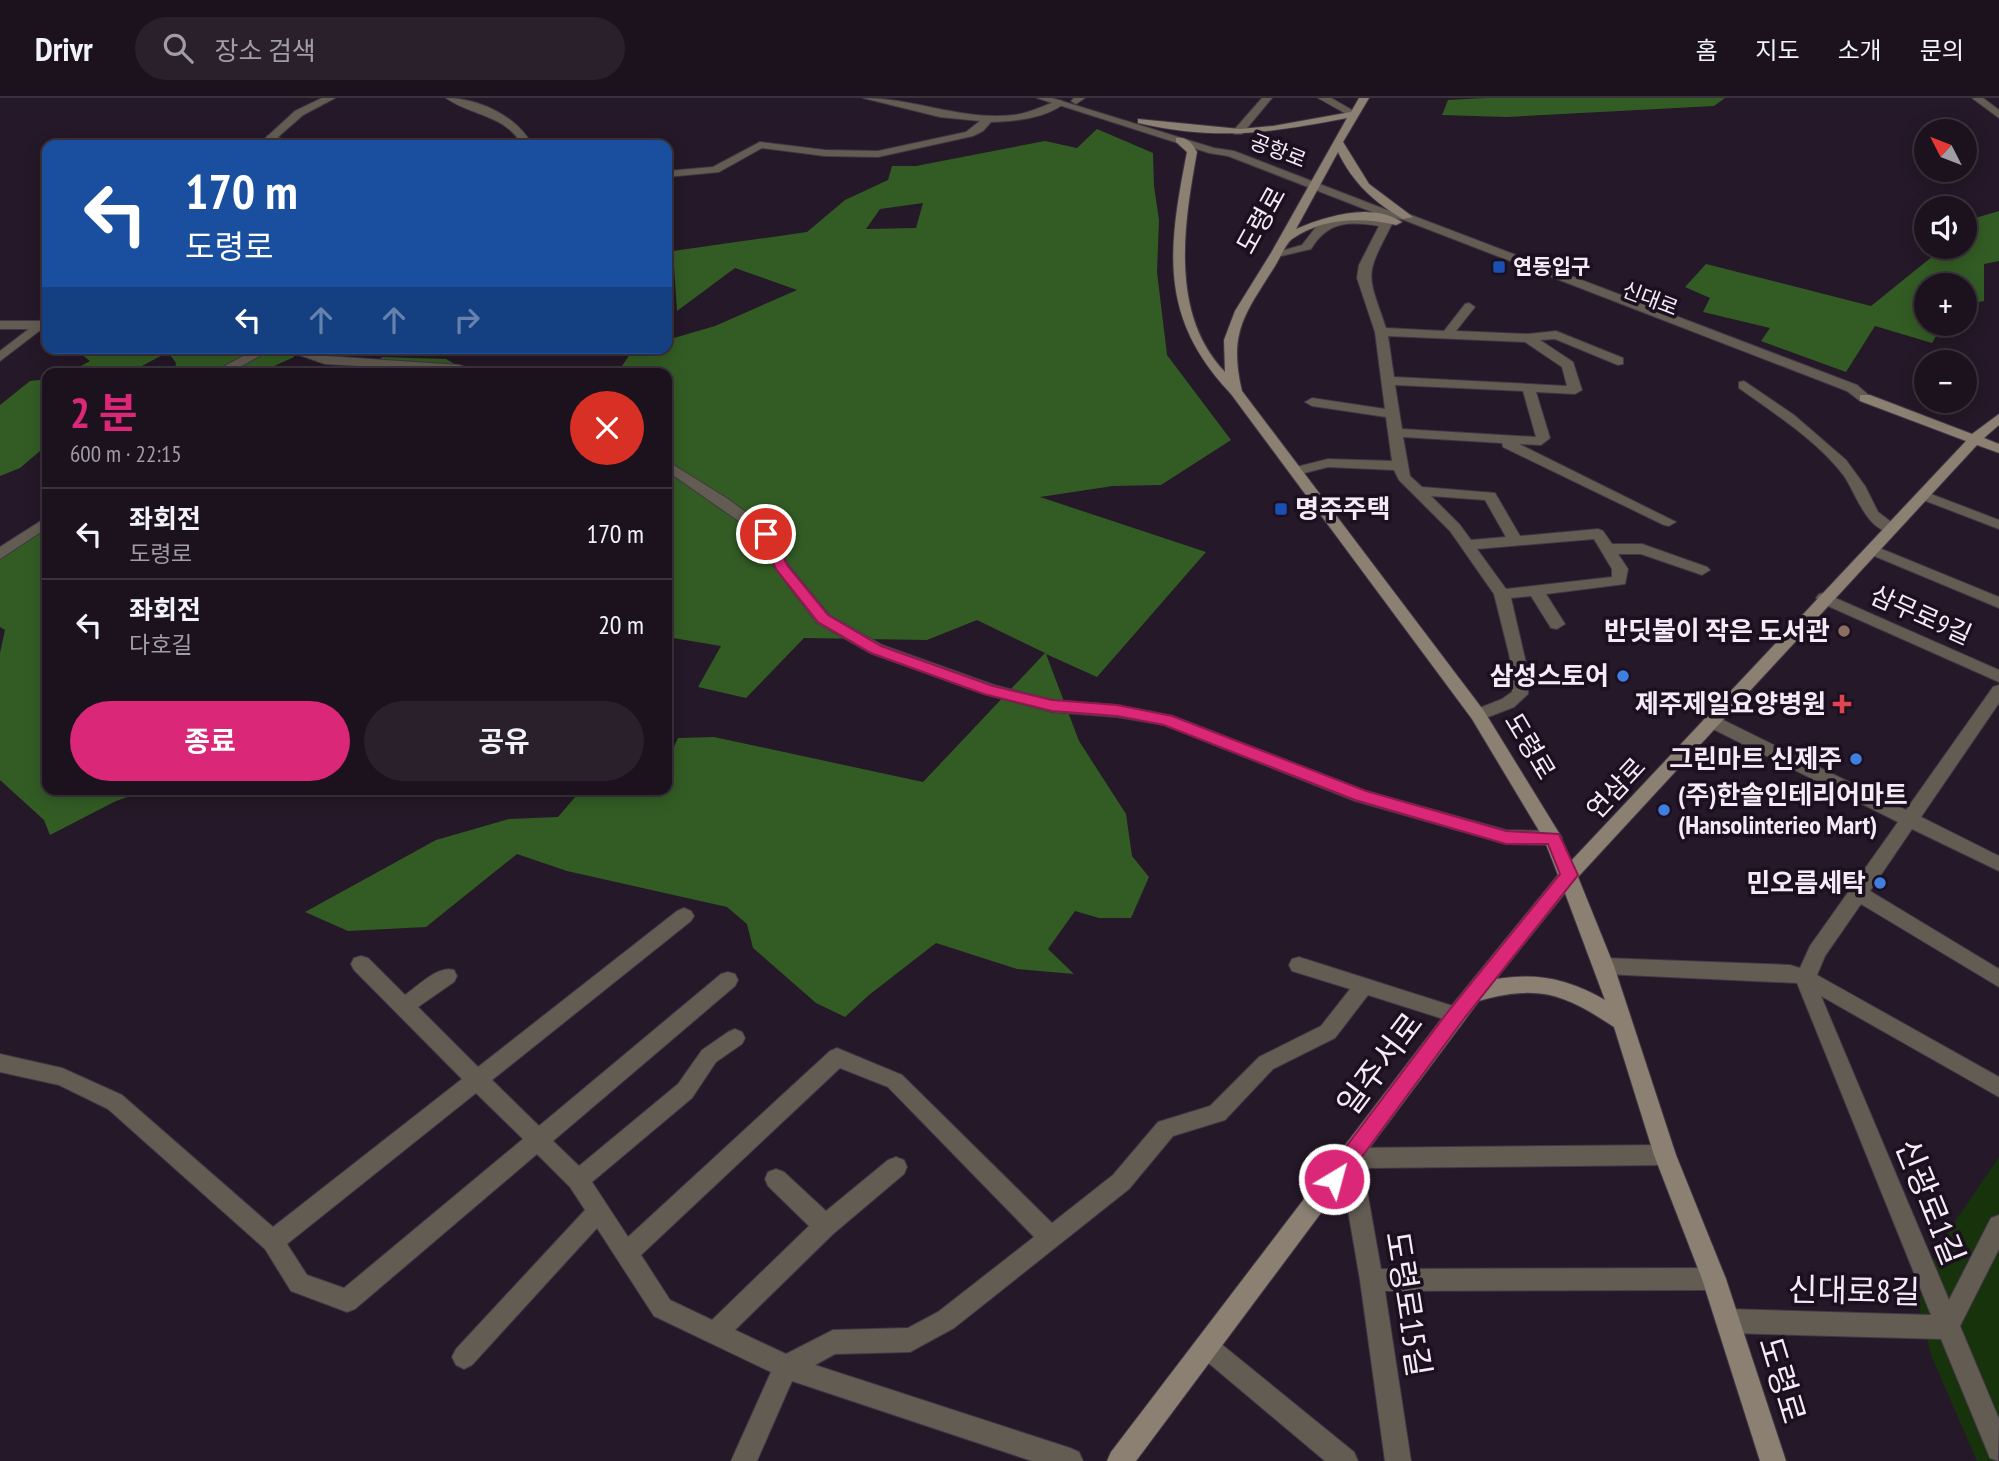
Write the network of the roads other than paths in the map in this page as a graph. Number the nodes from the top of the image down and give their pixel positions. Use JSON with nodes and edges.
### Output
{"nodes":[{"id":1,"x":310,"y":98,"type":"edge"},
{"id":2,"x":330,"y":98,"type":"edge"},
{"id":3,"x":451,"y":98,"type":"edge"},
{"id":4,"x":868,"y":98,"type":"edge"},
{"id":5,"x":1042,"y":98,"type":"edge"},
{"id":6,"x":1267,"y":98,"type":"edge"},
{"id":7,"x":1323,"y":98,"type":"edge"},
{"id":8,"x":1364,"y":98,"type":"edge"},
{"id":9,"x":1977,"y":98,"type":"edge"},
{"id":10,"x":1070,"y":100,"type":"edge"},
{"id":11,"x":299,"y":113,"type":"junction"},
{"id":12,"x":1354,"y":114,"type":"junction"},
{"id":13,"x":1999,"y":116,"type":"edge"},
{"id":14,"x":987,"y":120,"type":"junction"},
{"id":15,"x":1142,"y":121,"type":"junction"},
{"id":16,"x":1238,"y":132,"type":"junction"},
{"id":17,"x":269,"y":140,"type":"edge"},
{"id":18,"x":525,"y":140,"type":"edge"},
{"id":19,"x":1180,"y":140,"type":"junction"},
{"id":20,"x":1338,"y":142,"type":"junction"},
{"id":21,"x":1230,"y":153,"type":"junction"},
{"id":22,"x":672,"y":174,"type":"edge"},
{"id":23,"x":1313,"y":185,"type":"junction"},
{"id":24,"x":1402,"y":220,"type":"junction"},
{"id":25,"x":1284,"y":239,"type":"junction"},
{"id":26,"x":1277,"y":254,"type":"junction"},
{"id":27,"x":1469,"y":307,"type":"dead end"},
{"id":28,"x":42,"y":324,"type":"edge"},
{"id":29,"x":0,"y":325,"type":"edge"},
{"id":30,"x":42,"y":326,"type":"edge"},
{"id":31,"x":1381,"y":332,"type":"junction"},
{"id":32,"x":1448,"y":334,"type":"junction"},
{"id":33,"x":1528,"y":338,"type":"junction"},
{"id":34,"x":256,"y":354,"type":"edge"},
{"id":35,"x":305,"y":354,"type":"edge"},
{"id":36,"x":0,"y":357,"type":"edge"},
{"id":37,"x":1618,"y":361,"type":"dead end"},
{"id":38,"x":228,"y":368,"type":"edge"},
{"id":39,"x":444,"y":368,"type":"edge"},
{"id":40,"x":1388,"y":381,"type":"junction"},
{"id":41,"x":1744,"y":385,"type":"dead end"},
{"id":42,"x":1528,"y":387,"type":"junction"},
{"id":43,"x":1236,"y":391,"type":"junction"},
{"id":44,"x":1865,"y":398,"type":"joint"},
{"id":45,"x":1312,"y":402,"type":"dead end"},
{"id":46,"x":1394,"y":414,"type":"junction"},
{"id":47,"x":1999,"y":418,"type":"edge"},
{"id":48,"x":1396,"y":433,"type":"junction"},
{"id":49,"x":1499,"y":439,"type":"junction"},
{"id":50,"x":1974,"y":440,"type":"junction"},
{"id":51,"x":1999,"y":449,"type":"edge"},
{"id":52,"x":1400,"y":466,"type":"junction"},
{"id":53,"x":672,"y":468,"type":"edge"},
{"id":54,"x":1297,"y":471,"type":"junction"},
{"id":55,"x":1417,"y":491,"type":"junction"},
{"id":56,"x":1923,"y":495,"type":"junction"},
{"id":57,"x":1669,"y":522,"type":"dead end"},
{"id":58,"x":42,"y":525,"type":"edge"},
{"id":59,"x":1999,"y":525,"type":"edge"},
{"id":60,"x":1892,"y":528,"type":"junction"},
{"id":61,"x":1516,"y":541,"type":"junction"},
{"id":62,"x":1467,"y":545,"type":"junction"},
{"id":63,"x":1608,"y":549,"type":"junction"},
{"id":64,"x":1871,"y":550,"type":"junction"},
{"id":65,"x":0,"y":554,"type":"edge"},
{"id":66,"x":1702,"y":570,"type":"dead end"},
{"id":67,"x":1536,"y":591,"type":"junction"},
{"id":68,"x":1502,"y":594,"type":"junction"},
{"id":69,"x":1824,"y":598,"type":"junction"},
{"id":70,"x":1999,"y":603,"type":"edge"},
{"id":71,"x":1557,"y":624,"type":"dead end"},
{"id":72,"x":1999,"y":676,"type":"edge"},
{"id":73,"x":1999,"y":691,"type":"edge"},
{"id":74,"x":1478,"y":715,"type":"junction"},
{"id":75,"x":1711,"y":721,"type":"junction"},
{"id":76,"x":1909,"y":818,"type":"junction"},
{"id":77,"x":1553,"y":838,"type":"junction"},
{"id":78,"x":1999,"y":864,"type":"edge"},
{"id":79,"x":1569,"y":875,"type":"junction"},
{"id":80,"x":1859,"y":894,"type":"junction"},
{"id":81,"x":684,"y":916,"type":"dead end"},
{"id":82,"x":361,"y":964,"type":"dead end"},
{"id":83,"x":1299,"y":965,"type":"dead end"},
{"id":84,"x":1604,"y":966,"type":"junction"},
{"id":85,"x":447,"y":976,"type":"dead end"},
{"id":86,"x":1806,"y":978,"type":"junction"},
{"id":87,"x":1999,"y":979,"type":"edge"},
{"id":88,"x":728,"y":980,"type":"dead end"},
{"id":89,"x":1364,"y":986,"type":"junction"},
{"id":90,"x":1473,"y":994,"type":"junction"},
{"id":91,"x":403,"y":1007,"type":"junction"},
{"id":92,"x":1456,"y":1015,"type":"junction"},
{"id":93,"x":1622,"y":1022,"type":"junction"},
{"id":94,"x":735,"y":1038,"type":"dead end"},
{"id":95,"x":0,"y":1063,"type":"edge"},
{"id":96,"x":476,"y":1080,"type":"junction"},
{"id":97,"x":1999,"y":1088,"type":"edge"},
{"id":98,"x":540,"y":1138,"type":"junction"},
{"id":99,"x":1665,"y":1155,"type":"junction"},
{"id":100,"x":1350,"y":1158,"type":"junction"},
{"id":101,"x":896,"y":1167,"type":"dead end"},
{"id":102,"x":776,"y":1179,"type":"dead end"},
{"id":103,"x":578,"y":1180,"type":"junction"},
{"id":104,"x":599,"y":1210,"type":"junction"},
{"id":105,"x":825,"y":1226,"type":"junction"},
{"id":106,"x":1999,"y":1226,"type":"edge"},
{"id":107,"x":1051,"y":1238,"type":"junction"},
{"id":108,"x":273,"y":1241,"type":"junction"},
{"id":109,"x":626,"y":1253,"type":"junction"},
{"id":110,"x":1714,"y":1279,"type":"junction"},
{"id":111,"x":1373,"y":1280,"type":"junction"},
{"id":112,"x":1729,"y":1321,"type":"junction"},
{"id":113,"x":1947,"y":1327,"type":"junction"},
{"id":114,"x":715,"y":1333,"type":"junction"},
{"id":115,"x":1207,"y":1347,"type":"junction"},
{"id":116,"x":464,"y":1357,"type":"dead end"},
{"id":117,"x":786,"y":1367,"type":"junction"},
{"id":118,"x":1999,"y":1449,"type":"edge"},
{"id":119,"x":744,"y":1461,"type":"edge"},
{"id":120,"x":1070,"y":1461,"type":"edge"},
{"id":121,"x":1120,"y":1461,"type":"edge"},
{"id":122,"x":1345,"y":1461,"type":"edge"},
{"id":123,"x":1398,"y":1461,"type":"edge"},
{"id":124,"x":1773,"y":1461,"type":"edge"}],
"edges":[{"from":1,"to":11,"type":"street"},
{"from":2,"to":11,"type":"street"},
{"from":3,"to":18,"type":"street"},
{"from":4,"to":14,"type":"street"},
{"from":5,"to":10,"type":"street","name":"공항로"},
{"from":6,"to":16,"type":"street"},
{"from":7,"to":12,"type":"street"},
{"from":8,"to":12,"type":"main road","name":"도령로"},
{"from":9,"to":13,"type":"street"},
{"from":10,"to":14,"type":"street"},
{"from":10,"to":15,"type":"street","name":"공항로"},
{"from":10,"to":19,"type":"street","name":"공항로"},
{"from":11,"to":17,"type":"street"},
{"from":12,"to":16,"type":"main road"},
{"from":12,"to":20,"type":"main road","name":"도령로"},
{"from":14,"to":22,"type":"street"},
{"from":15,"to":16,"type":"main road"},
{"from":15,"to":21,"type":"street","name":"공항로"},
{"from":19,"to":21,"type":"street","name":"공항로"},
{"from":19,"to":43,"type":"main road"},
{"from":20,"to":23,"type":"main road","name":"도령로"},
{"from":20,"to":24,"type":"main road"},
{"from":21,"to":23,"type":"street","name":"공항로"},
{"from":23,"to":24,"type":"street","name":"신대로"},
{"from":23,"to":25,"type":"main road","name":"도령로"},
{"from":24,"to":25,"type":"main road"},
{"from":24,"to":44,"type":"street","name":"신대로"},
{"from":25,"to":26,"type":"main road","name":"도령로"},
{"from":26,"to":31,"type":"street"},
{"from":26,"to":43,"type":"main road","name":"도령로"},
{"from":27,"to":32,"type":"street"},
{"from":28,"to":29,"type":"street"},
{"from":30,"to":36,"type":"street"},
{"from":31,"to":32,"type":"street"},
{"from":31,"to":40,"type":"street"},
{"from":32,"to":33,"type":"street"},
{"from":33,"to":37,"type":"street"},
{"from":33,"to":42,"type":"street"},
{"from":34,"to":38,"type":"street"},
{"from":35,"to":39,"type":"street"},
{"from":40,"to":42,"type":"street"},
{"from":40,"to":46,"type":"street"},
{"from":41,"to":60,"type":"street"},
{"from":42,"to":49,"type":"street"},
{"from":43,"to":54,"type":"main road","name":"도령로"},
{"from":44,"to":50,"type":"main road","name":"신대로"},
{"from":45,"to":46,"type":"street"},
{"from":46,"to":48,"type":"street"},
{"from":47,"to":50,"type":"main road","name":"연삼로"},
{"from":48,"to":49,"type":"street"},
{"from":48,"to":52,"type":"street"},
{"from":49,"to":57,"type":"street"},
{"from":50,"to":51,"type":"main road","name":"신대로"},
{"from":50,"to":56,"type":"main road","name":"연삼로"},
{"from":52,"to":54,"type":"street"},
{"from":52,"to":55,"type":"street"},
{"from":53,"to":77,"type":"street"},
{"from":54,"to":74,"type":"main road","name":"도령로"},
{"from":55,"to":61,"type":"street"},
{"from":55,"to":62,"type":"street"},
{"from":56,"to":59,"type":"street"},
{"from":56,"to":60,"type":"main road","name":"연삼로"},
{"from":58,"to":65,"type":"street"},
{"from":60,"to":64,"type":"main road","name":"연삼로"},
{"from":61,"to":62,"type":"street"},
{"from":61,"to":63,"type":"street"},
{"from":62,"to":68,"type":"street"},
{"from":63,"to":66,"type":"street"},
{"from":63,"to":67,"type":"street"},
{"from":64,"to":69,"type":"main road","name":"연삼로"},
{"from":64,"to":70,"type":"street"},
{"from":67,"to":68,"type":"street"},
{"from":67,"to":71,"type":"street"},
{"from":68,"to":74,"type":"street"},
{"from":69,"to":72,"type":"street","name":"삼무로9길"},
{"from":69,"to":75,"type":"main road","name":"연삼로"},
{"from":73,"to":76,"type":"street"},
{"from":74,"to":77,"type":"main road","name":"도령로"},
{"from":75,"to":76,"type":"street"},
{"from":75,"to":79,"type":"main road","name":"연삼로"},
{"from":76,"to":78,"type":"street"},
{"from":76,"to":80,"type":"street"},
{"from":77,"to":79,"type":"main road","name":"도령로"},
{"from":79,"to":84,"type":"main road","name":"도령로"},
{"from":79,"to":90,"type":"main road","name":"일주서로"},
{"from":80,"to":86,"type":"street"},
{"from":80,"to":87,"type":"street"},
{"from":81,"to":96,"type":"street"},
{"from":82,"to":91,"type":"street"},
{"from":83,"to":89,"type":"street"},
{"from":84,"to":86,"type":"street"},
{"from":84,"to":93,"type":"main road","name":"도령로"},
{"from":85,"to":91,"type":"street"},
{"from":86,"to":97,"type":"street"},
{"from":86,"to":113,"type":"street","name":"신광로1길"},
{"from":88,"to":98,"type":"street"},
{"from":89,"to":92,"type":"street"},
{"from":89,"to":107,"type":"street"},
{"from":90,"to":92,"type":"main road","name":"일주서로"},
{"from":90,"to":93,"type":"main road"},
{"from":91,"to":96,"type":"street"},
{"from":92,"to":100,"type":"main road","name":"일주서로"},
{"from":93,"to":99,"type":"main road","name":"도령로"},
{"from":94,"to":103,"type":"street"},
{"from":95,"to":108,"type":"street"},
{"from":96,"to":98,"type":"street"},
{"from":96,"to":108,"type":"street"},
{"from":98,"to":103,"type":"street"},
{"from":98,"to":108,"type":"street"},
{"from":99,"to":100,"type":"street"},
{"from":99,"to":110,"type":"main road","name":"도령로"},
{"from":100,"to":111,"type":"street","name":"도령로15길"},
{"from":100,"to":115,"type":"main road","name":"일주서로"},
{"from":101,"to":105,"type":"street"},
{"from":102,"to":105,"type":"street"},
{"from":103,"to":104,"type":"street"},
{"from":104,"to":109,"type":"street"},
{"from":104,"to":116,"type":"street"},
{"from":105,"to":114,"type":"street"},
{"from":106,"to":113,"type":"street","name":"신대로8길"},
{"from":107,"to":109,"type":"street"},
{"from":107,"to":117,"type":"street"},
{"from":109,"to":114,"type":"street"},
{"from":110,"to":111,"type":"street"},
{"from":110,"to":112,"type":"main road","name":"도령로"},
{"from":111,"to":123,"type":"street","name":"도령로15길"},
{"from":112,"to":113,"type":"street","name":"신대로8길"},
{"from":112,"to":124,"type":"main road","name":"도령로"},
{"from":113,"to":118,"type":"street","name":"신광로1길"},
{"from":114,"to":117,"type":"street"},
{"from":115,"to":121,"type":"main road","name":"일주서로"},
{"from":115,"to":122,"type":"street"},
{"from":117,"to":119,"type":"street"},
{"from":117,"to":120,"type":"street"}]}
